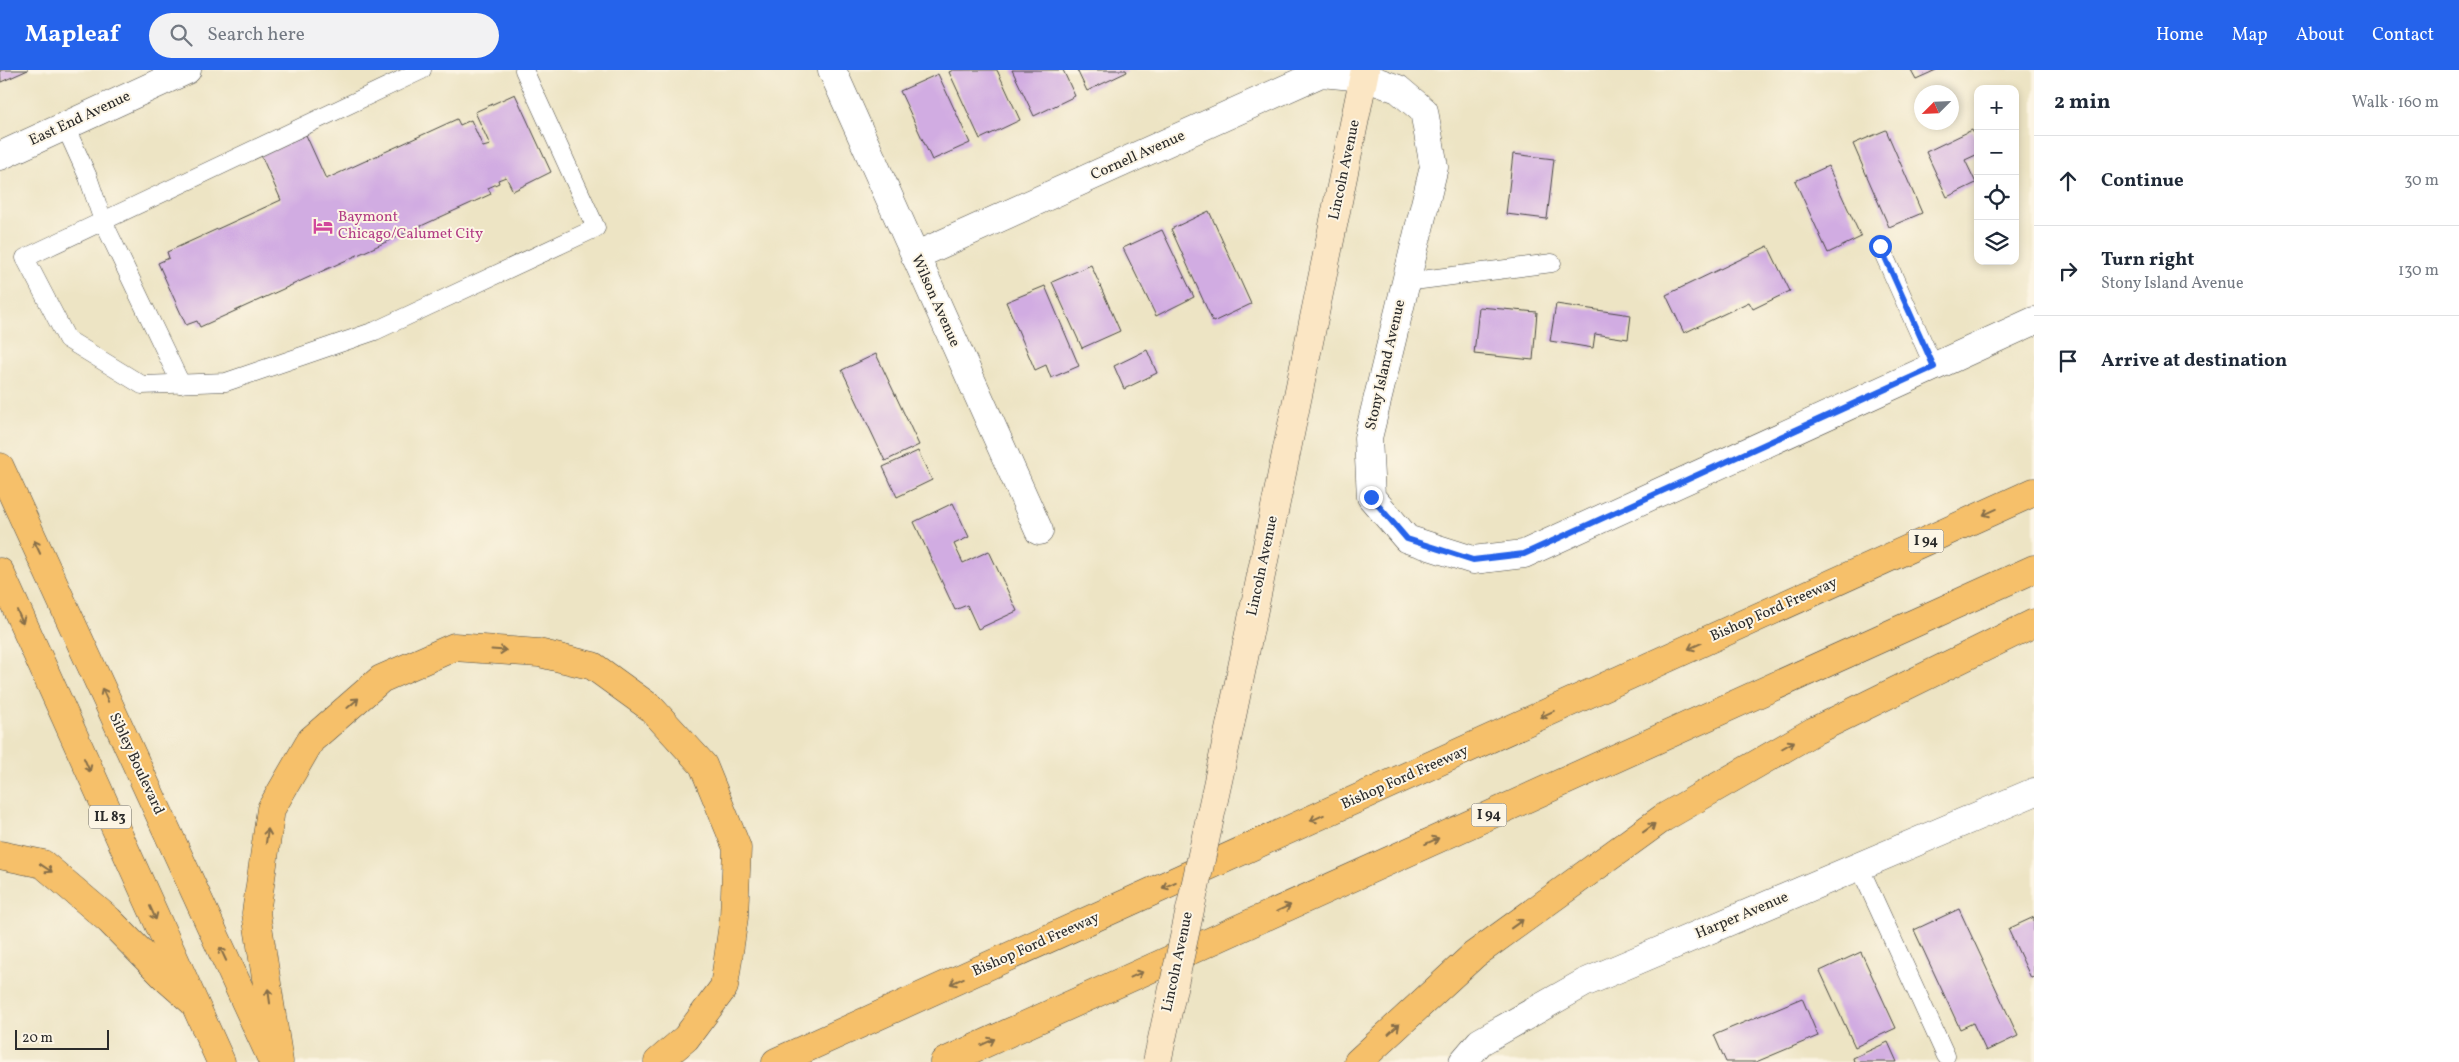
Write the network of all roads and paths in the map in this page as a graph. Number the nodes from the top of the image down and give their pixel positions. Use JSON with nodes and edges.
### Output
{"nodes":[{"id":1,"x":187,"y":70,"type":"edge"},
{"id":2,"x":422,"y":70,"type":"edge"},
{"id":3,"x":524,"y":70,"type":"edge"},
{"id":4,"x":832,"y":70,"type":"edge"},
{"id":5,"x":1365,"y":74,"type":"edge"},
{"id":6,"x":65,"y":126,"type":"junction"},
{"id":7,"x":0,"y":156,"type":"edge"},
{"id":8,"x":103,"y":221,"type":"junction"},
{"id":9,"x":1880,"y":246,"type":"dead end"},
{"id":10,"x":915,"y":256,"type":"junction"},
{"id":11,"x":1552,"y":263,"type":"dead end"},
{"id":12,"x":1406,"y":282,"type":"junction"},
{"id":13,"x":2034,"y":321,"type":"edge"},
{"id":14,"x":1934,"y":367,"type":"junction"},
{"id":15,"x":181,"y":384,"type":"junction"},
{"id":16,"x":0,"y":466,"type":"edge"},
{"id":17,"x":2034,"y":492,"type":"edge"},
{"id":18,"x":1039,"y":531,"type":"dead end"},
{"id":19,"x":2034,"y":569,"type":"edge"},
{"id":20,"x":0,"y":572,"type":"edge"},
{"id":21,"x":2034,"y":623,"type":"edge"},
{"id":22,"x":2034,"y":792,"type":"edge"},
{"id":23,"x":0,"y":855,"type":"edge"},
{"id":24,"x":1859,"y":866,"type":"junction"},
{"id":25,"x":192,"y":1001,"type":"junction"},
{"id":26,"x":1946,"y":1056,"type":"dead end"},
{"id":27,"x":221,"y":1062,"type":"edge"},
{"id":28,"x":273,"y":1062,"type":"edge"},
{"id":29,"x":279,"y":1062,"type":"edge"},
{"id":30,"x":658,"y":1062,"type":"edge"},
{"id":31,"x":776,"y":1062,"type":"edge"},
{"id":32,"x":944,"y":1062,"type":"edge"},
{"id":33,"x":1157,"y":1062,"type":"edge"},
{"id":34,"x":1358,"y":1062,"type":"edge"},
{"id":35,"x":1462,"y":1062,"type":"edge"}],
"edges":[{"from":1,"to":6,"type":"street","name":"East End Avenue"},
{"from":2,"to":8,"type":"lane"},
{"from":3,"to":15,"type":"lane"},
{"from":4,"to":10,"type":"street","name":"Wilson Avenue"},
{"from":5,"to":10,"type":"street","name":"Cornell Avenue"},
{"from":5,"to":12,"type":"street","name":"Stony Island Avenue"},
{"from":5,"to":33,"type":"street","name":"Lincoln Avenue","bridge":true},
{"from":6,"to":7,"type":"street","name":"East End Avenue"},
{"from":6,"to":8,"type":"lane"},
{"from":8,"to":15,"type":"lane"},
{"from":8,"to":15,"type":"lane"},
{"from":9,"to":14,"type":"lane"},
{"from":10,"to":18,"type":"street","name":"Wilson Avenue"},
{"from":11,"to":12,"type":"lane"},
{"from":12,"to":14,"type":"street","name":"Stony Island Avenue"},
{"from":13,"to":14,"type":"street","name":"Stony Island Avenue"},
{"from":28,"to":16,"type":"main road","name":"Sibley Boulevard","one_way":true},
{"from":17,"to":31,"type":"main road","name":"Bishop Ford Freeway","number":"I 94","one_way":true},
{"from":32,"to":19,"type":"main road","number":"I 94","one_way":true},
{"from":20,"to":25,"type":"main road","number":"IL 83","one_way":true},
{"from":34,"to":21,"type":"main road","one_way":true},
{"from":22,"to":24,"type":"street","name":"Harper Avenue"},
{"from":23,"to":25,"type":"main road","one_way":true},
{"from":24,"to":26,"type":"lane"},
{"from":24,"to":35,"type":"street","name":"Harper Avenue"},
{"from":25,"to":27,"type":"main road","number":"IL 83"},
{"from":29,"to":30,"type":"main road","one_way":true}]}
